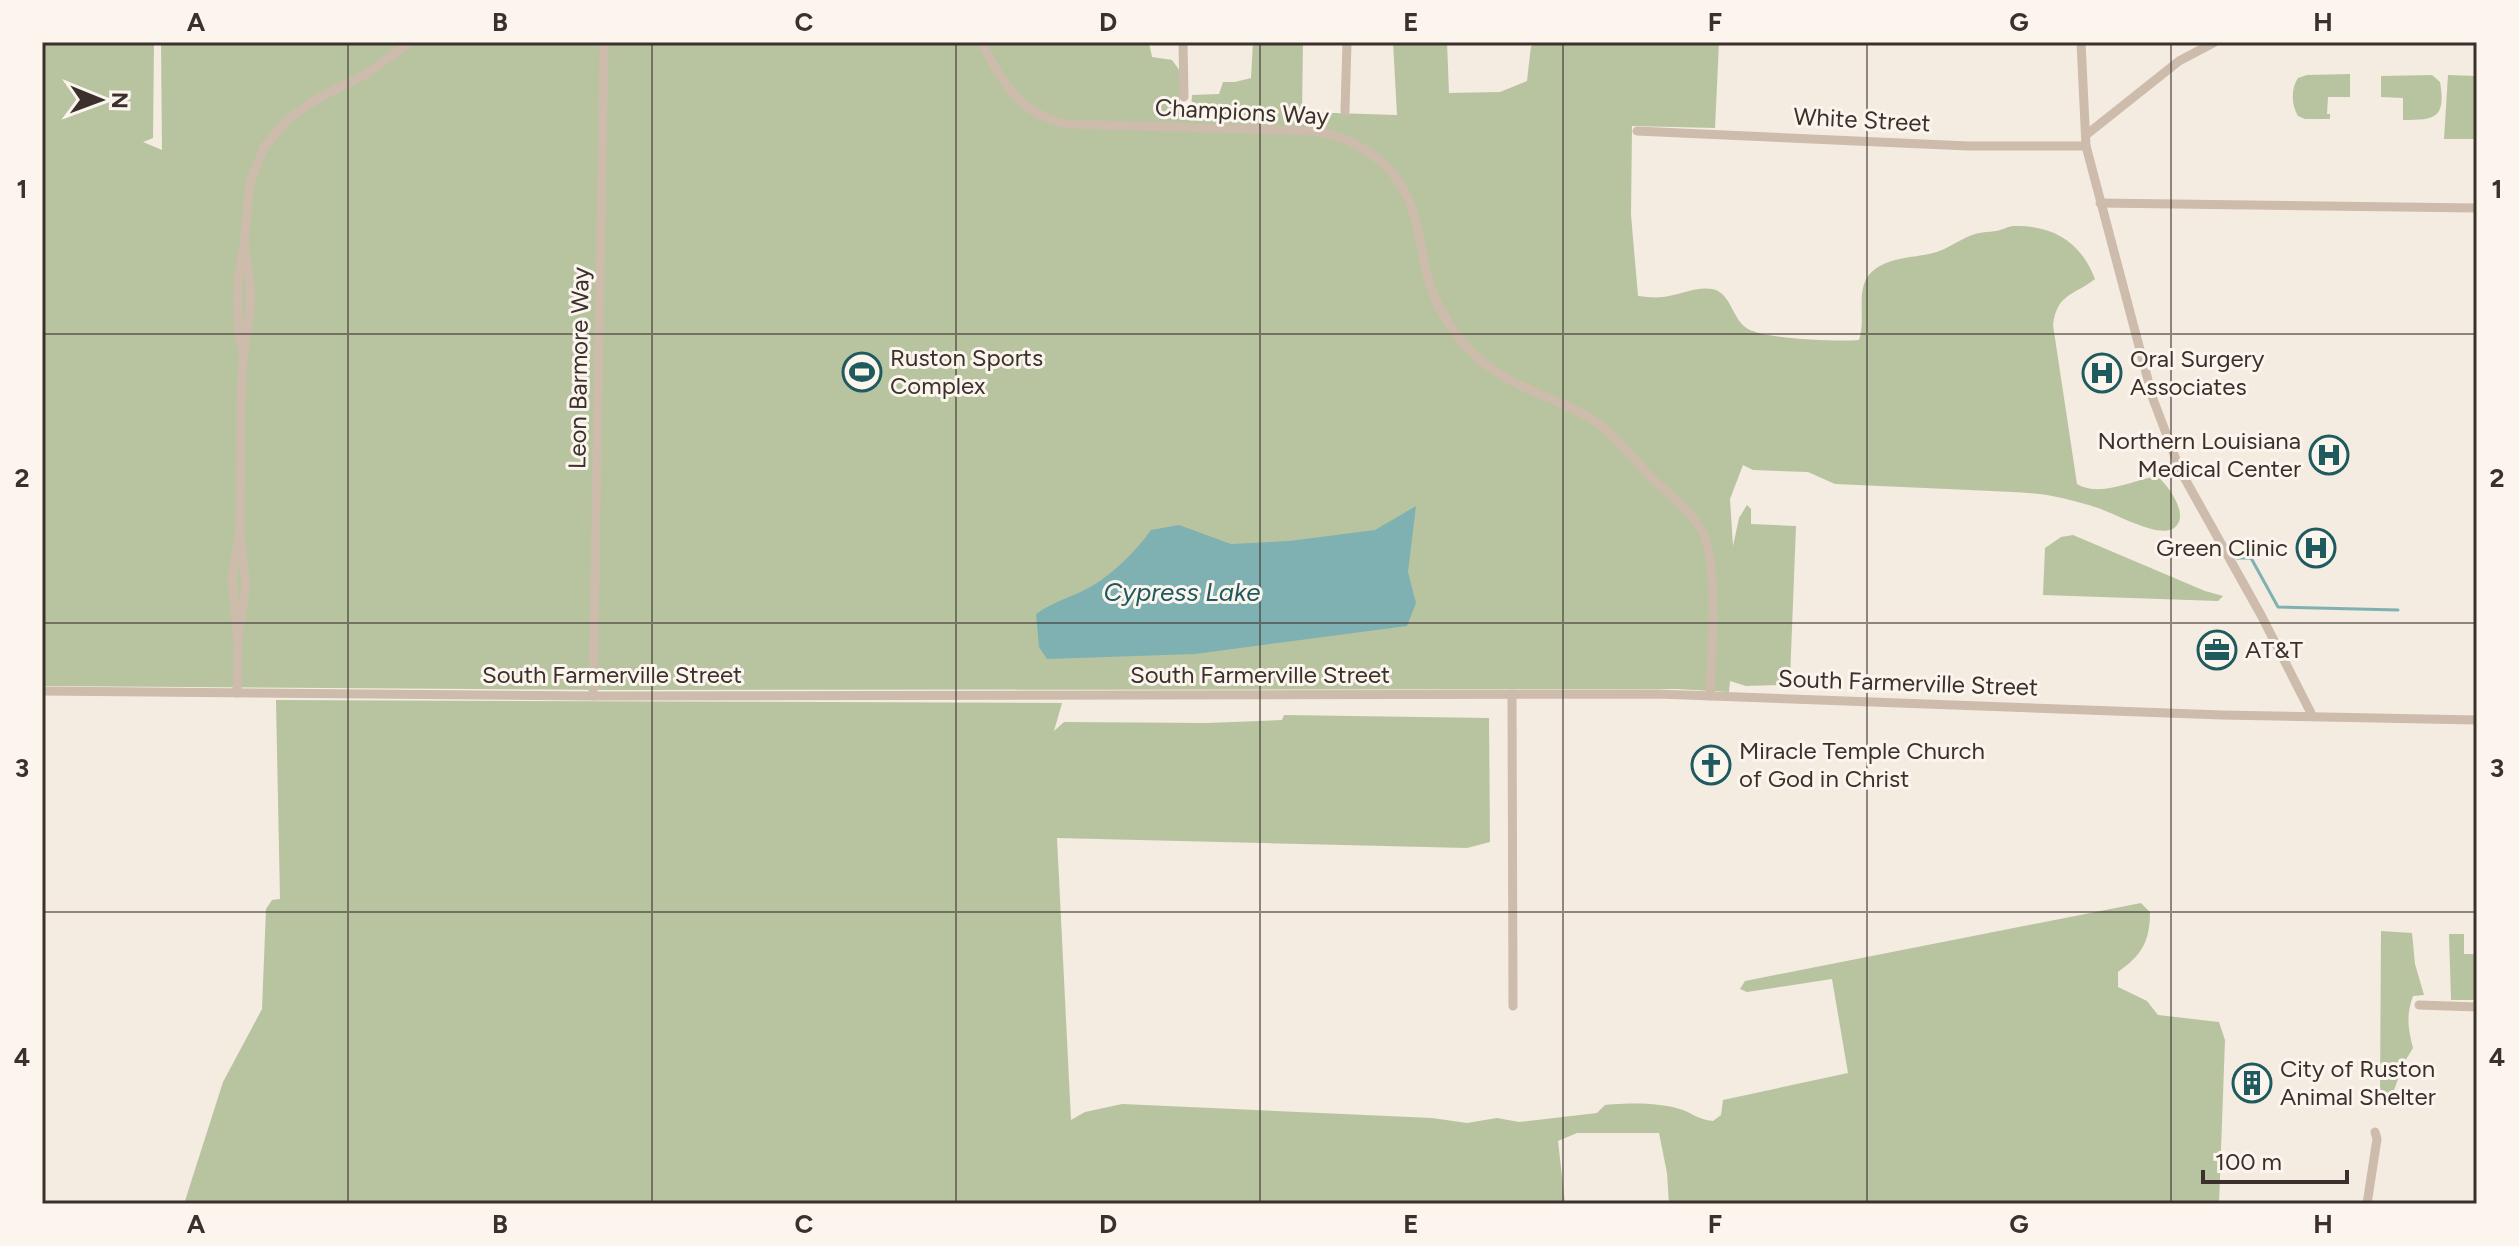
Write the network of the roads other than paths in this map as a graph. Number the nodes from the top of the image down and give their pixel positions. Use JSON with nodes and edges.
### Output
{"nodes":[{"id":1,"x":410,"y":42,"type":"edge"},
{"id":2,"x":604,"y":42,"type":"edge"},
{"id":3,"x":981,"y":42,"type":"edge"},
{"id":4,"x":1183,"y":42,"type":"edge"},
{"id":5,"x":1347,"y":42,"type":"edge"},
{"id":6,"x":2081,"y":42,"type":"edge"},
{"id":7,"x":2215,"y":42,"type":"edge"},
{"id":8,"x":1184,"y":97,"type":"dead end"},
{"id":9,"x":1345,"y":111,"type":"dead end"},
{"id":10,"x":1637,"y":131,"type":"dead end"},
{"id":11,"x":2086,"y":140,"type":"junction"},
{"id":12,"x":2100,"y":203,"type":"junction"},
{"id":13,"x":2477,"y":208,"type":"edge"},
{"id":14,"x":42,"y":691,"type":"edge"},
{"id":15,"x":237,"y":693,"type":"junction"},
{"id":16,"x":1512,"y":694,"type":"junction"},
{"id":17,"x":593,"y":696,"type":"junction"},
{"id":18,"x":1710,"y":696,"type":"junction"},
{"id":19,"x":2312,"y":715,"type":"junction"},
{"id":20,"x":2477,"y":720,"type":"edge"},
{"id":21,"x":2419,"y":1005,"type":"dead end"},
{"id":22,"x":1513,"y":1006,"type":"dead end"},
{"id":23,"x":2477,"y":1007,"type":"edge"},
{"id":24,"x":2375,"y":1132,"type":"dead end"},
{"id":25,"x":2367,"y":1204,"type":"edge"}],
"edges":[{"from":1,"to":15,"type":"street"},
{"from":2,"to":17,"type":"street","name":"Leon Barmore Way"},
{"from":3,"to":18,"type":"street","name":"Champions Way"},
{"from":4,"to":8,"type":"street"},
{"from":5,"to":9,"type":"street"},
{"from":6,"to":11,"type":"street"},
{"from":7,"to":11,"type":"street"},
{"from":10,"to":11,"type":"street","name":"White Street"},
{"from":11,"to":12,"type":"street"},
{"from":12,"to":13,"type":"street"},
{"from":12,"to":19,"type":"street"},
{"from":14,"to":15,"type":"street","name":"South Farmerville Street"},
{"from":15,"to":17,"type":"street","name":"South Farmerville Street"},
{"from":16,"to":17,"type":"street","name":"South Farmerville Street"},
{"from":16,"to":18,"type":"street","name":"South Farmerville Street"},
{"from":16,"to":22,"type":"street"},
{"from":18,"to":19,"type":"street","name":"South Farmerville Street"},
{"from":19,"to":20,"type":"street","name":"South Farmerville Street"},
{"from":21,"to":23,"type":"street"},
{"from":24,"to":25,"type":"street"}]}
